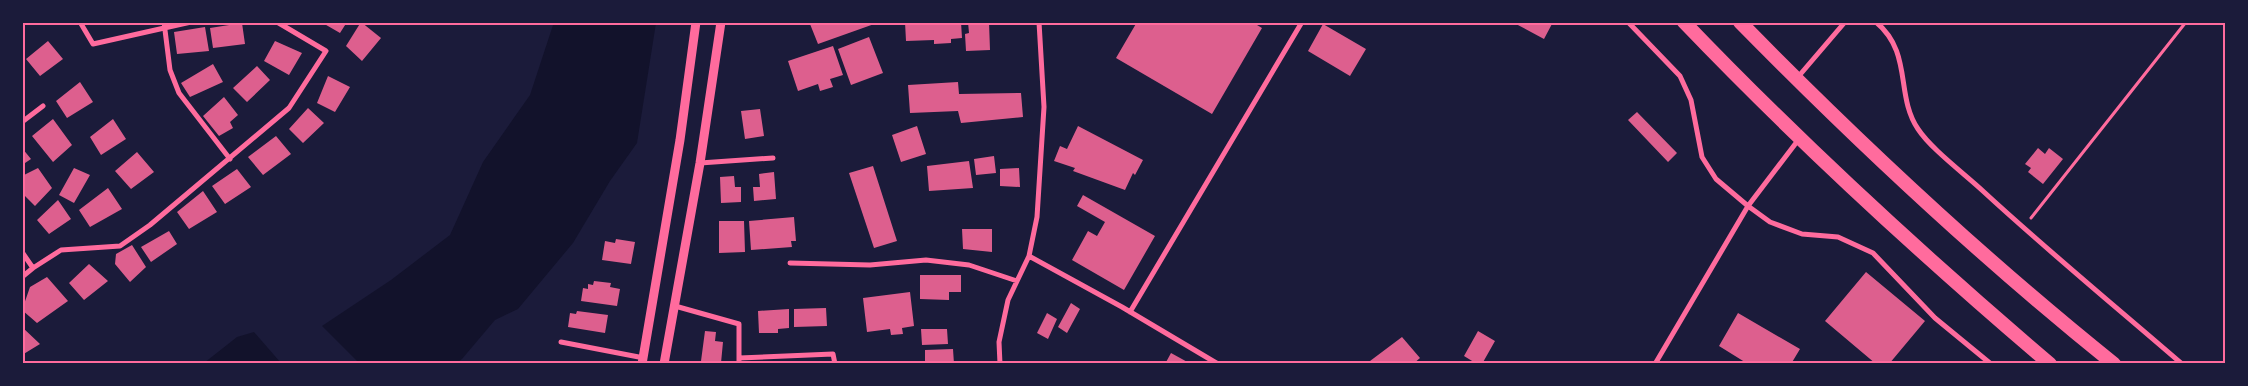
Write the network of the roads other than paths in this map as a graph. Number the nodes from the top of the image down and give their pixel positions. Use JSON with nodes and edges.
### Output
{"nodes":[{"id":1,"x":80,"y":22,"type":"edge"},
{"id":2,"x":191,"y":22,"type":"edge"},
{"id":3,"x":277,"y":22,"type":"edge"},
{"id":4,"x":696,"y":22,"type":"edge"},
{"id":5,"x":721,"y":22,"type":"edge"},
{"id":6,"x":1039,"y":22,"type":"edge"},
{"id":7,"x":1302,"y":22,"type":"edge"},
{"id":8,"x":1628,"y":22,"type":"edge"},
{"id":9,"x":1684,"y":22,"type":"edge"},
{"id":10,"x":1740,"y":22,"type":"edge"},
{"id":11,"x":1845,"y":22,"type":"edge"},
{"id":12,"x":1876,"y":22,"type":"edge"},
{"id":13,"x":164,"y":25,"type":"edge"},
{"id":14,"x":1796,"y":79,"type":"junction"},
{"id":15,"x":43,"y":106,"type":"dead end"},
{"id":16,"x":22,"y":122,"type":"edge"},
{"id":17,"x":1799,"y":139,"type":"junction"},
{"id":18,"x":773,"y":158,"type":"dead end"},
{"id":19,"x":230,"y":159,"type":"junction"},
{"id":20,"x":700,"y":163,"type":"junction"},
{"id":21,"x":1748,"y":206,"type":"junction"},
{"id":22,"x":22,"y":252,"type":"edge"},
{"id":23,"x":1029,"y":256,"type":"junction"},
{"id":24,"x":790,"y":264,"type":"dead end"},
{"id":25,"x":33,"y":268,"type":"junction"},
{"id":26,"x":22,"y":277,"type":"edge"},
{"id":27,"x":1017,"y":281,"type":"junction"},
{"id":28,"x":675,"y":306,"type":"junction"},
{"id":29,"x":1130,"y":312,"type":"junction"},
{"id":30,"x":561,"y":342,"type":"dead end"},
{"id":31,"x":643,"y":361,"type":"edge"},
{"id":32,"x":739,"y":361,"type":"edge"},
{"id":33,"x":664,"y":364,"type":"edge"},
{"id":34,"x":835,"y":364,"type":"edge"},
{"id":35,"x":1000,"y":364,"type":"edge"},
{"id":36,"x":1218,"y":364,"type":"edge"},
{"id":37,"x":1654,"y":364,"type":"edge"},
{"id":38,"x":1991,"y":364,"type":"edge"},
{"id":39,"x":2050,"y":364,"type":"edge"},
{"id":40,"x":2114,"y":364,"type":"edge"},
{"id":41,"x":2182,"y":364,"type":"edge"}],
"edges":[{"from":1,"to":13,"type":"street"},
{"from":2,"to":13,"type":"street"},
{"from":3,"to":19,"type":"street"},
{"from":4,"to":31,"type":"street"},
{"from":5,"to":20,"type":"street"},
{"from":6,"to":23,"type":"street"},
{"from":7,"to":29,"type":"street"},
{"from":8,"to":21,"type":"street"},
{"from":9,"to":17,"type":"highway"},
{"from":10,"to":14,"type":"highway"},
{"from":11,"to":14,"type":"street"},
{"from":12,"to":41,"type":"street"},
{"from":13,"to":19,"type":"street"},
{"from":14,"to":40,"type":"highway"},
{"from":15,"to":16,"type":"street"},
{"from":17,"to":21,"type":"street"},
{"from":17,"to":39,"type":"highway"},
{"from":18,"to":20,"type":"street"},
{"from":19,"to":25,"type":"street"},
{"from":20,"to":28,"type":"street"},
{"from":21,"to":37,"type":"street"},
{"from":21,"to":38,"type":"street"},
{"from":22,"to":25,"type":"street"},
{"from":23,"to":27,"type":"street"},
{"from":23,"to":29,"type":"street"},
{"from":24,"to":27,"type":"street"},
{"from":25,"to":26,"type":"street"},
{"from":27,"to":35,"type":"street"},
{"from":28,"to":32,"type":"street"},
{"from":28,"to":33,"type":"street"},
{"from":29,"to":36,"type":"street"},
{"from":30,"to":31,"type":"street"},
{"from":32,"to":34,"type":"street"}]}
